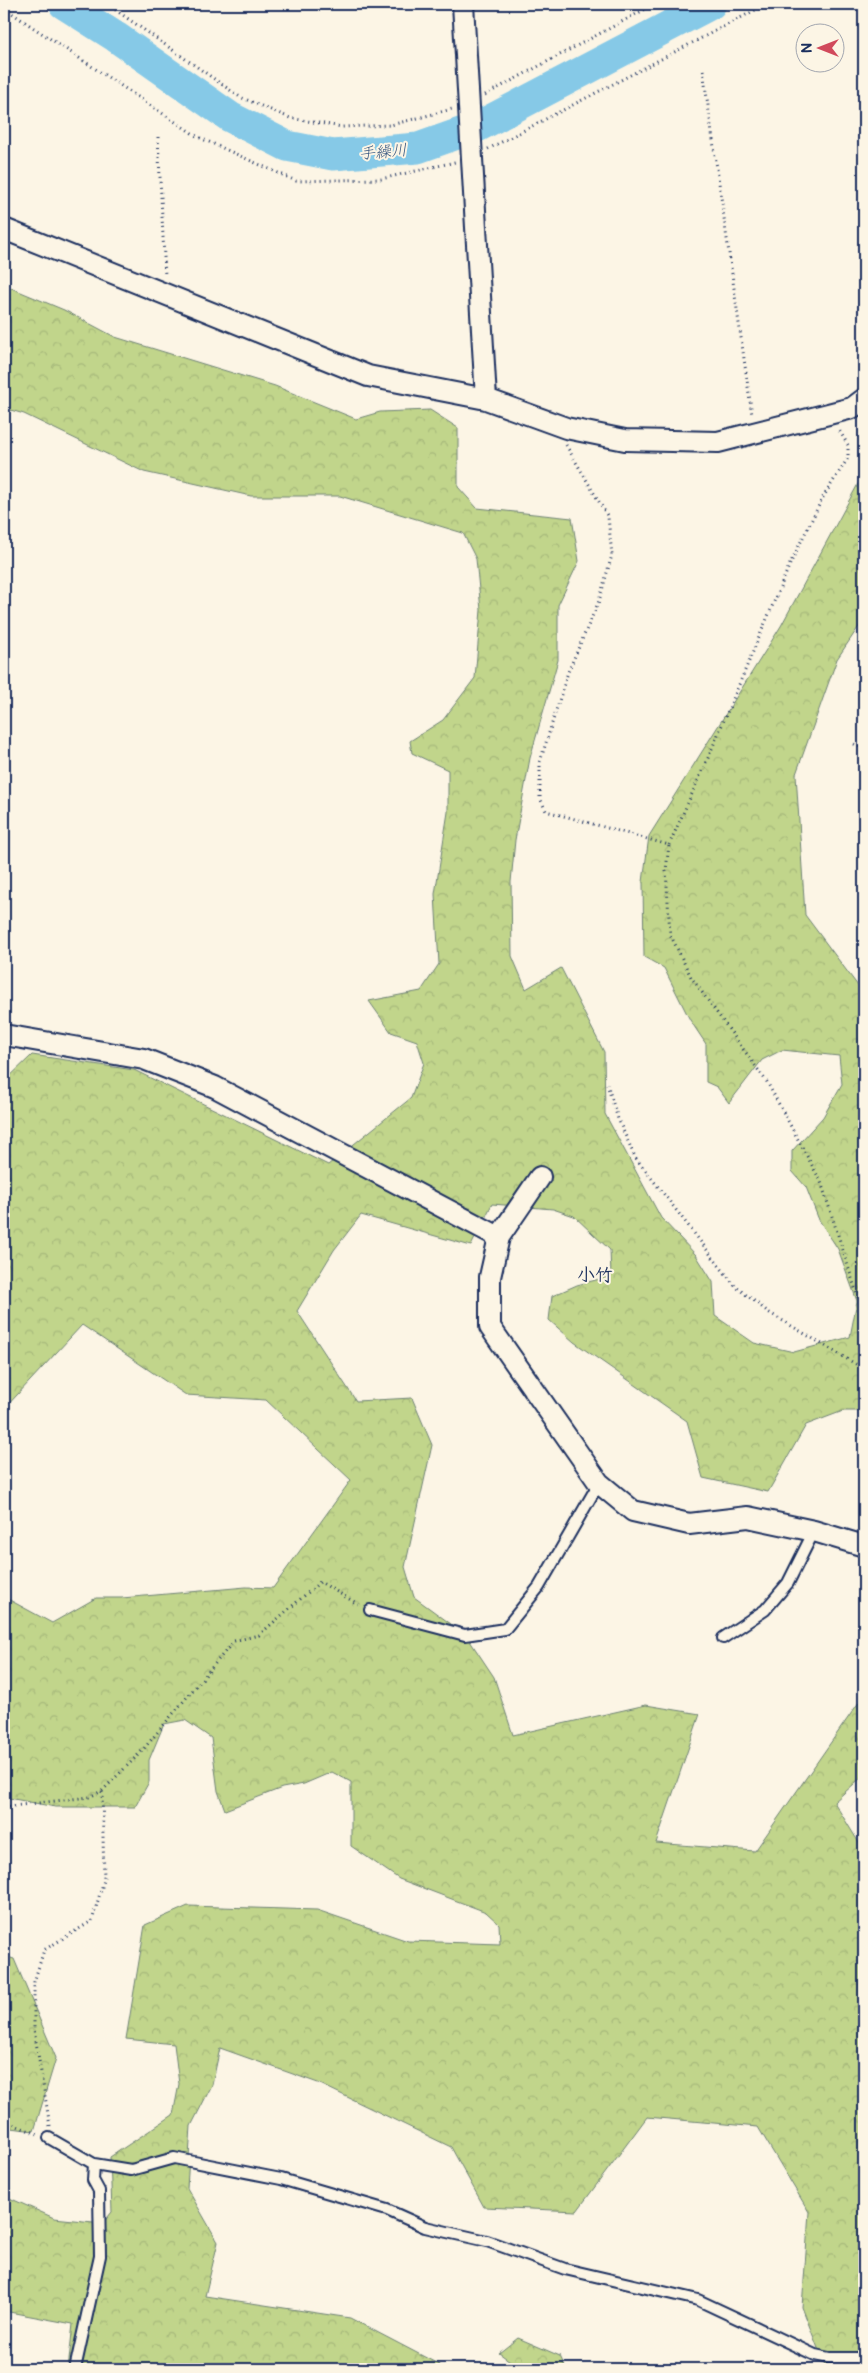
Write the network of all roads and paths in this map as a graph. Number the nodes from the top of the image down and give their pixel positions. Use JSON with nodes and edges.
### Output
{"nodes":[{"id":1,"x":107,"y":4,"type":"edge"},
{"id":2,"x":463,"y":4,"type":"edge"},
{"id":3,"x":655,"y":4,"type":"edge"},
{"id":4,"x":767,"y":4,"type":"edge"},
{"id":5,"x":4,"y":8,"type":"edge"},
{"id":6,"x":703,"y":70,"type":"dead end"},
{"id":7,"x":470,"y":104,"type":"junction"},
{"id":8,"x":158,"y":138,"type":"dead end"},
{"id":9,"x":471,"y":158,"type":"junction"},
{"id":10,"x":4,"y":229,"type":"edge"},
{"id":11,"x":166,"y":294,"type":"junction"},
{"id":12,"x":486,"y":399,"type":"junction"},
{"id":13,"x":864,"y":399,"type":"edge"},
{"id":14,"x":829,"y":414,"type":"junction"},
{"id":15,"x":553,"y":423,"type":"junction"},
{"id":16,"x":754,"y":432,"type":"junction"},
{"id":17,"x":854,"y":744,"type":"dead end"},
{"id":18,"x":864,"y":749,"type":"edge"},
{"id":19,"x":669,"y":845,"type":"junction"},
{"id":20,"x":4,"y":1035,"type":"edge"},
{"id":21,"x":606,"y":1084,"type":"dead end"},
{"id":22,"x":540,"y":1178,"type":"dead end"},
{"id":23,"x":499,"y":1237,"type":"junction"},
{"id":24,"x":864,"y":1316,"type":"edge"},
{"id":25,"x":864,"y":1369,"type":"edge"},
{"id":26,"x":599,"y":1484,"type":"junction"},
{"id":27,"x":814,"y":1531,"type":"junction"},
{"id":28,"x":864,"y":1546,"type":"edge"},
{"id":29,"x":370,"y":1610,"type":"joint"},
{"id":30,"x":723,"y":1638,"type":"dead end"},
{"id":31,"x":102,"y":1791,"type":"junction"},
{"id":32,"x":4,"y":1807,"type":"edge"},
{"id":33,"x":4,"y":2121,"type":"edge"},
{"id":34,"x":49,"y":2138,"type":"junction"},
{"id":35,"x":94,"y":2164,"type":"junction"},
{"id":36,"x":864,"y":2358,"type":"edge"},
{"id":37,"x":75,"y":2369,"type":"edge"}],
"edges":[{"from":1,"to":7,"type":"path"},
{"from":2,"to":7,"type":"street"},
{"from":3,"to":7,"type":"path"},
{"from":4,"to":9,"type":"path"},
{"from":5,"to":9,"type":"path"},
{"from":6,"to":16,"type":"path"},
{"from":7,"to":9,"type":"street"},
{"from":8,"to":11,"type":"path"},
{"from":9,"to":12,"type":"street"},
{"from":10,"to":11,"type":"street"},
{"from":11,"to":12,"type":"street"},
{"from":12,"to":15,"type":"street"},
{"from":13,"to":14,"type":"street"},
{"from":14,"to":16,"type":"street"},
{"from":14,"to":19,"type":"path"},
{"from":15,"to":16,"type":"street"},
{"from":15,"to":19,"type":"path"},
{"from":17,"to":18,"type":"path"},
{"from":19,"to":24,"type":"path"},
{"from":20,"to":23,"type":"street"},
{"from":21,"to":25,"type":"path"},
{"from":22,"to":23,"type":"street"},
{"from":23,"to":26,"type":"street"},
{"from":26,"to":27,"type":"street"},
{"from":26,"to":29,"type":"lane"},
{"from":27,"to":28,"type":"street"},
{"from":27,"to":30,"type":"lane"},
{"from":29,"to":31,"type":"path"},
{"from":31,"to":32,"type":"path"},
{"from":31,"to":34,"type":"path"},
{"from":33,"to":34,"type":"path"},
{"from":34,"to":35,"type":"lane"},
{"from":35,"to":36,"type":"lane"},
{"from":35,"to":37,"type":"lane"}]}
